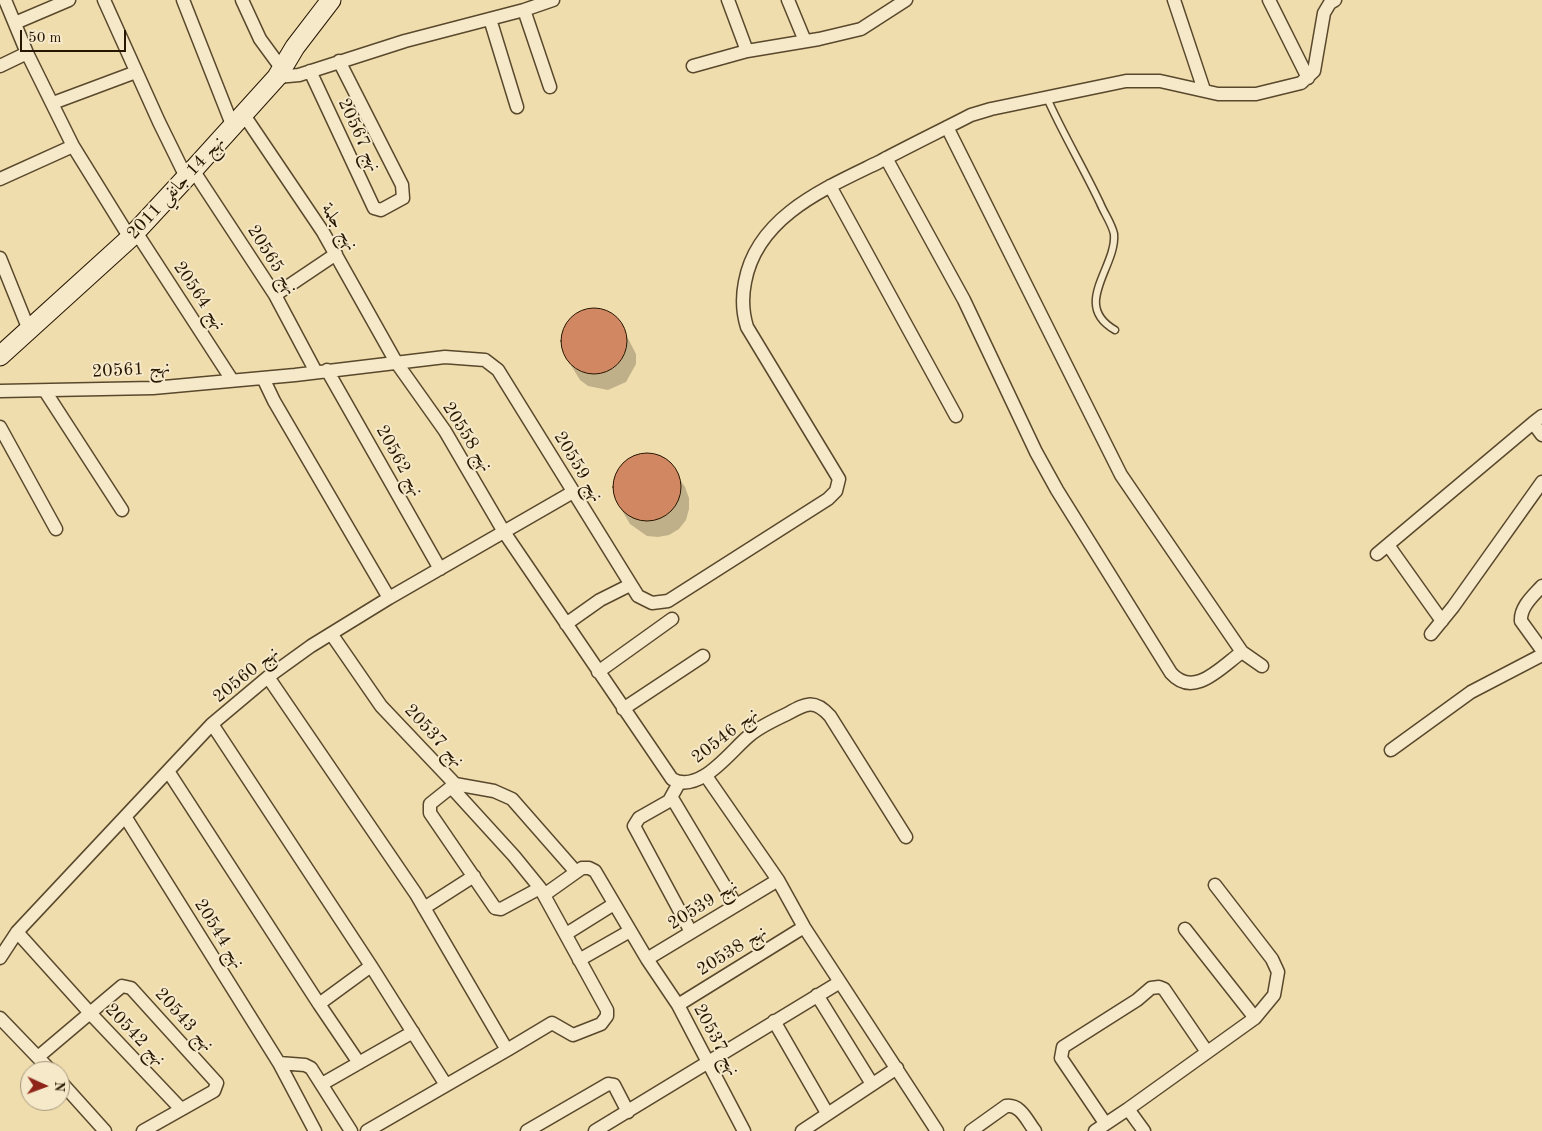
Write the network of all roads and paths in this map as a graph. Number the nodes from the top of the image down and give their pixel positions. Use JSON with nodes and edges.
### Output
{"nodes":[{"id":1,"x":5,"y":0,"type":"edge"},
{"id":2,"x":69,"y":0,"type":"edge"},
{"id":3,"x":104,"y":0,"type":"edge"},
{"id":4,"x":183,"y":0,"type":"edge"},
{"id":5,"x":242,"y":0,"type":"edge"},
{"id":6,"x":331,"y":0,"type":"edge"},
{"id":7,"x":552,"y":0,"type":"edge"},
{"id":8,"x":728,"y":0,"type":"edge"},
{"id":9,"x":788,"y":0,"type":"edge"},
{"id":10,"x":906,"y":0,"type":"edge"},
{"id":11,"x":1174,"y":0,"type":"edge"},
{"id":12,"x":1269,"y":0,"type":"edge"},
{"id":13,"x":1335,"y":0,"type":"edge"},
{"id":14,"x":524,"y":10,"type":"junction"},
{"id":15,"x":490,"y":19,"type":"junction"},
{"id":16,"x":15,"y":23,"type":"junction"},
{"id":17,"x":805,"y":41,"type":"junction"},
{"id":18,"x":747,"y":51,"type":"junction"},
{"id":19,"x":27,"y":53,"type":"junction"},
{"id":20,"x":339,"y":61,"type":"junction"},
{"id":21,"x":0,"y":66,"type":"edge"},
{"id":22,"x":692,"y":66,"type":"dead end"},
{"id":23,"x":310,"y":71,"type":"junction"},
{"id":24,"x":136,"y":72,"type":"junction"},
{"id":25,"x":280,"y":73,"type":"junction"},
{"id":26,"x":1308,"y":78,"type":"junction"},
{"id":27,"x":550,"y":87,"type":"dead end"},
{"id":28,"x":1204,"y":90,"type":"junction"},
{"id":29,"x":1047,"y":98,"type":"junction"},
{"id":30,"x":53,"y":103,"type":"junction"},
{"id":31,"x":517,"y":108,"type":"dead end"},
{"id":32,"x":235,"y":119,"type":"junction"},
{"id":33,"x":947,"y":127,"type":"junction"},
{"id":34,"x":73,"y":146,"type":"junction"},
{"id":35,"x":886,"y":158,"type":"junction"},
{"id":36,"x":190,"y":174,"type":"junction"},
{"id":37,"x":0,"y":179,"type":"edge"},
{"id":38,"x":830,"y":186,"type":"junction"},
{"id":39,"x":133,"y":235,"type":"junction"},
{"id":40,"x":336,"y":254,"type":"junction"},
{"id":41,"x":0,"y":258,"type":"edge"},
{"id":42,"x":275,"y":295,"type":"junction"},
{"id":43,"x":29,"y":330,"type":"junction"},
{"id":44,"x":1115,"y":330,"type":"dead end"},
{"id":45,"x":0,"y":356,"type":"edge"},
{"id":46,"x":485,"y":360,"type":"joint"},
{"id":47,"x":396,"y":362,"type":"junction"},
{"id":48,"x":322,"y":371,"type":"junction"},
{"id":49,"x":263,"y":378,"type":"junction"},
{"id":50,"x":232,"y":380,"type":"junction"},
{"id":51,"x":0,"y":391,"type":"edge"},
{"id":52,"x":45,"y":391,"type":"junction"},
{"id":53,"x":956,"y":416,"type":"dead end"},
{"id":54,"x":1538,"y":419,"type":"edge"},
{"id":55,"x":0,"y":426,"type":"edge"},
{"id":56,"x":1542,"y":435,"type":"edge"},
{"id":57,"x":1542,"y":482,"type":"edge"},
{"id":58,"x":573,"y":492,"type":"junction"},
{"id":59,"x":122,"y":510,"type":"dead end"},
{"id":60,"x":56,"y":529,"type":"dead end"},
{"id":61,"x":504,"y":532,"type":"junction"},
{"id":62,"x":1388,"y":545,"type":"junction"},
{"id":63,"x":1377,"y":554,"type":"dead end"},
{"id":64,"x":440,"y":569,"type":"junction"},
{"id":65,"x":630,"y":585,"type":"junction"},
{"id":66,"x":1542,"y":586,"type":"edge"},
{"id":67,"x":387,"y":594,"type":"junction"},
{"id":68,"x":672,"y":619,"type":"dead end"},
{"id":69,"x":1442,"y":621,"type":"junction"},
{"id":70,"x":566,"y":624,"type":"junction"},
{"id":71,"x":332,"y":634,"type":"junction"},
{"id":72,"x":1431,"y":634,"type":"dead end"},
{"id":73,"x":1542,"y":650,"type":"edge"},
{"id":74,"x":1242,"y":652,"type":"junction"},
{"id":75,"x":1542,"y":655,"type":"edge"},
{"id":76,"x":703,"y":656,"type":"dead end"},
{"id":77,"x":1262,"y":666,"type":"dead end"},
{"id":78,"x":598,"y":672,"type":"junction"},
{"id":79,"x":268,"y":678,"type":"junction"},
{"id":80,"x":622,"y":709,"type":"junction"},
{"id":81,"x":212,"y":724,"type":"junction"},
{"id":82,"x":1391,"y":750,"type":"dead end"},
{"id":83,"x":168,"y":771,"type":"junction"},
{"id":84,"x":706,"y":776,"type":"junction"},
{"id":85,"x":679,"y":783,"type":"junction"},
{"id":86,"x":454,"y":786,"type":"junction"},
{"id":87,"x":672,"y":798,"type":"junction"},
{"id":88,"x":126,"y":818,"type":"junction"},
{"id":89,"x":906,"y":837,"type":"dead end"},
{"id":90,"x":576,"y":872,"type":"junction"},
{"id":91,"x":474,"y":876,"type":"junction"},
{"id":92,"x":778,"y":880,"type":"junction"},
{"id":93,"x":1215,"y":885,"type":"dead end"},
{"id":94,"x":542,"y":892,"type":"junction"},
{"id":95,"x":614,"y":904,"type":"junction"},
{"id":96,"x":736,"y":905,"type":"junction"},
{"id":97,"x":424,"y":908,"type":"junction"},
{"id":98,"x":804,"y":927,"type":"junction"},
{"id":99,"x":1185,"y":929,"type":"dead end"},
{"id":100,"x":630,"y":931,"type":"junction"},
{"id":101,"x":18,"y":932,"type":"junction"},
{"id":102,"x":691,"y":932,"type":"junction"},
{"id":103,"x":566,"y":934,"type":"junction"},
{"id":104,"x":0,"y":958,"type":"edge"},
{"id":105,"x":579,"y":960,"type":"junction"},
{"id":106,"x":650,"y":963,"type":"junction"},
{"id":107,"x":371,"y":966,"type":"junction"},
{"id":108,"x":840,"y":982,"type":"junction"},
{"id":109,"x":817,"y":995,"type":"junction"},
{"id":110,"x":319,"y":1004,"type":"junction"},
{"id":111,"x":678,"y":1005,"type":"junction"},
{"id":112,"x":90,"y":1013,"type":"junction"},
{"id":113,"x":0,"y":1018,"type":"edge"},
{"id":114,"x":1255,"y":1018,"type":"junction"},
{"id":115,"x":774,"y":1021,"type":"junction"},
{"id":116,"x":413,"y":1032,"type":"junction"},
{"id":117,"x":507,"y":1050,"type":"junction"},
{"id":118,"x":1207,"y":1052,"type":"junction"},
{"id":119,"x":38,"y":1057,"type":"junction"},
{"id":120,"x":42,"y":1061,"type":"edge"},
{"id":121,"x":282,"y":1063,"type":"junction"},
{"id":122,"x":359,"y":1063,"type":"junction"},
{"id":123,"x":707,"y":1063,"type":"junction"},
{"id":124,"x":897,"y":1068,"type":"junction"},
{"id":125,"x":322,"y":1084,"type":"junction"},
{"id":126,"x":872,"y":1084,"type":"junction"},
{"id":127,"x":446,"y":1086,"type":"junction"},
{"id":128,"x":70,"y":1092,"type":"edge"},
{"id":129,"x":181,"y":1109,"type":"junction"},
{"id":130,"x":1128,"y":1109,"type":"junction"},
{"id":131,"x":628,"y":1112,"type":"junction"},
{"id":132,"x":827,"y":1113,"type":"junction"},
{"id":133,"x":1109,"y":1125,"type":"edge"},
{"id":134,"x":105,"y":1131,"type":"edge"},
{"id":135,"x":143,"y":1131,"type":"edge"},
{"id":136,"x":315,"y":1131,"type":"edge"},
{"id":137,"x":351,"y":1131,"type":"edge"},
{"id":138,"x":367,"y":1131,"type":"edge"},
{"id":139,"x":527,"y":1131,"type":"edge"},
{"id":140,"x":595,"y":1131,"type":"edge"},
{"id":141,"x":744,"y":1131,"type":"edge"},
{"id":142,"x":802,"y":1131,"type":"edge"},
{"id":143,"x":937,"y":1131,"type":"edge"},
{"id":144,"x":971,"y":1131,"type":"edge"},
{"id":145,"x":1035,"y":1131,"type":"edge"},
{"id":146,"x":1095,"y":1131,"type":"edge"},
{"id":147,"x":1144,"y":1131,"type":"edge"}],
"edges":[{"from":1,"to":16,"type":"street","name":"نهج 20564"},
{"from":2,"to":16,"type":"street"},
{"from":3,"to":24,"type":"street","name":"نهج 20565"},
{"from":4,"to":32,"type":"street","name":"نهج جلمة"},
{"from":5,"to":25,"type":"street"},
{"from":6,"to":25,"type":"street","name":"نهج 14 جانفي 2011"},
{"from":7,"to":14,"type":"street"},
{"from":8,"to":18,"type":"street"},
{"from":9,"to":17,"type":"street"},
{"from":10,"to":17,"type":"street"},
{"from":11,"to":28,"type":"street"},
{"from":12,"to":26,"type":"street"},
{"from":13,"to":26,"type":"street"},
{"from":14,"to":15,"type":"street"},
{"from":14,"to":27,"type":"street"},
{"from":15,"to":20,"type":"street"},
{"from":15,"to":31,"type":"street"},
{"from":16,"to":19,"type":"street","name":"نهج 20564"},
{"from":17,"to":18,"type":"street"},
{"from":18,"to":22,"type":"street"},
{"from":19,"to":21,"type":"street"},
{"from":19,"to":30,"type":"street","name":"نهج 20564"},
{"from":20,"to":23,"type":"street"},
{"from":20,"to":23,"type":"street","name":"نهج 20567"},
{"from":23,"to":25,"type":"street"},
{"from":24,"to":30,"type":"street"},
{"from":24,"to":36,"type":"street","name":"نهج 20565"},
{"from":25,"to":32,"type":"street","name":"نهج 14 جانفي 2011"},
{"from":26,"to":28,"type":"street"},
{"from":28,"to":29,"type":"street"},
{"from":29,"to":33,"type":"street"},
{"from":29,"to":44,"type":"lane"},
{"from":30,"to":34,"type":"street","name":"نهج 20564"},
{"from":32,"to":36,"type":"street","name":"نهج 14 جانفي 2011"},
{"from":32,"to":40,"type":"street","name":"نهج جلمة"},
{"from":33,"to":35,"type":"street"},
{"from":33,"to":74,"type":"street"},
{"from":34,"to":37,"type":"street"},
{"from":34,"to":39,"type":"street","name":"نهج 20564"},
{"from":35,"to":38,"type":"street"},
{"from":35,"to":74,"type":"street"},
{"from":36,"to":39,"type":"street","name":"نهج 14 جانفي 2011"},
{"from":36,"to":42,"type":"street","name":"نهج 20565"},
{"from":38,"to":53,"type":"street"},
{"from":38,"to":65,"type":"street","name":"نهج 20559"},
{"from":39,"to":43,"type":"street","name":"نهج 14 جانفي 2011"},
{"from":39,"to":50,"type":"street","name":"نهج 20564"},
{"from":40,"to":42,"type":"street"},
{"from":40,"to":47,"type":"street","name":"نهج جلمة"},
{"from":41,"to":43,"type":"street"},
{"from":42,"to":48,"type":"street","name":"نهج 20565"},
{"from":43,"to":45,"type":"street","name":"نهج 14 جانفي 2011"},
{"from":46,"to":47,"type":"street","name":"نهج 20561"},
{"from":46,"to":58,"type":"street","name":"نهج 20559"},
{"from":47,"to":48,"type":"street","name":"نهج 20561"},
{"from":47,"to":61,"type":"street","name":"نهج 20558"},
{"from":48,"to":49,"type":"street","name":"نهج 20561"},
{"from":48,"to":64,"type":"street","name":"نهج 20562"},
{"from":49,"to":50,"type":"street","name":"نهج 20561"},
{"from":49,"to":67,"type":"street"},
{"from":50,"to":52,"type":"street","name":"نهج 20561"},
{"from":51,"to":52,"type":"street","name":"نهج 20561"},
{"from":52,"to":59,"type":"street"},
{"from":54,"to":56,"type":"street"},
{"from":54,"to":62,"type":"street"},
{"from":55,"to":60,"type":"street"},
{"from":57,"to":69,"type":"street"},
{"from":58,"to":61,"type":"street","name":"نهج 20560"},
{"from":58,"to":65,"type":"street","name":"نهج 20559"},
{"from":61,"to":64,"type":"street","name":"نهج 20560"},
{"from":61,"to":70,"type":"street"},
{"from":62,"to":63,"type":"street"},
{"from":62,"to":69,"type":"street"},
{"from":64,"to":67,"type":"street","name":"نهج 20560"},
{"from":65,"to":70,"type":"street"},
{"from":66,"to":73,"type":"street"},
{"from":67,"to":71,"type":"street","name":"نهج 20560"},
{"from":68,"to":78,"type":"street"},
{"from":69,"to":72,"type":"street"},
{"from":70,"to":78,"type":"street"},
{"from":71,"to":79,"type":"street","name":"نهج 20560"},
{"from":71,"to":86,"type":"street","name":"نهج 20537"},
{"from":74,"to":77,"type":"street"},
{"from":75,"to":82,"type":"street"},
{"from":76,"to":80,"type":"street"},
{"from":78,"to":80,"type":"street"},
{"from":79,"to":81,"type":"street","name":"نهج 20560"},
{"from":79,"to":97,"type":"street"},
{"from":80,"to":85,"type":"street"},
{"from":81,"to":83,"type":"street","name":"نهج 20560"},
{"from":81,"to":107,"type":"street"},
{"from":83,"to":88,"type":"street","name":"نهج 20560"},
{"from":83,"to":110,"type":"street"},
{"from":84,"to":85,"type":"street","name":"نهج 20546"},
{"from":84,"to":89,"type":"street","name":"نهج 20546"},
{"from":84,"to":92,"type":"street"},
{"from":85,"to":87,"type":"street"},
{"from":86,"to":90,"type":"street","name":"نهج 20537"},
{"from":86,"to":91,"type":"street"},
{"from":86,"to":94,"type":"street"},
{"from":87,"to":96,"type":"street"},
{"from":87,"to":102,"type":"street"},
{"from":88,"to":101,"type":"street","name":"نهج 20560"},
{"from":88,"to":121,"type":"street","name":"نهج 20544"},
{"from":90,"to":94,"type":"street"},
{"from":90,"to":95,"type":"street","name":"نهج 20537"},
{"from":91,"to":94,"type":"street"},
{"from":91,"to":97,"type":"street"},
{"from":92,"to":96,"type":"street","name":"نهج 20539"},
{"from":92,"to":98,"type":"street"},
{"from":93,"to":114,"type":"street"},
{"from":94,"to":103,"type":"street"},
{"from":95,"to":100,"type":"street","name":"نهج 20537"},
{"from":95,"to":103,"type":"street"},
{"from":96,"to":102,"type":"street","name":"نهج 20539"},
{"from":97,"to":117,"type":"street"},
{"from":98,"to":108,"type":"street"},
{"from":98,"to":111,"type":"street","name":"نهج 20538"},
{"from":99,"to":114,"type":"street"},
{"from":100,"to":105,"type":"street"},
{"from":100,"to":106,"type":"street","name":"نهج 20537"},
{"from":101,"to":104,"type":"street","name":"نهج 20560"},
{"from":101,"to":112,"type":"street"},
{"from":102,"to":106,"type":"street","name":"نهج 20539"},
{"from":103,"to":105,"type":"street"},
{"from":105,"to":117,"type":"street"},
{"from":106,"to":111,"type":"street","name":"نهج 20537"},
{"from":107,"to":110,"type":"street"},
{"from":107,"to":116,"type":"street"},
{"from":108,"to":109,"type":"street"},
{"from":108,"to":124,"type":"street"},
{"from":109,"to":115,"type":"street"},
{"from":109,"to":126,"type":"street"},
{"from":110,"to":122,"type":"street"},
{"from":111,"to":123,"type":"street","name":"نهج 20537"},
{"from":112,"to":119,"type":"street","name":"نهج 20542"},
{"from":112,"to":129,"type":"street","name":"نهج 20542"},
{"from":112,"to":129,"type":"street","name":"نهج 20543"},
{"from":113,"to":119,"type":"street"},
{"from":114,"to":118,"type":"street"},
{"from":115,"to":123,"type":"street"},
{"from":115,"to":132,"type":"street"},
{"from":116,"to":122,"type":"street"},
{"from":116,"to":127,"type":"street"},
{"from":117,"to":127,"type":"street"},
{"from":118,"to":130,"type":"street"},
{"from":118,"to":133,"type":"street"},
{"from":119,"to":120,"type":"street"},
{"from":121,"to":125,"type":"street"},
{"from":121,"to":136,"type":"street","name":"نهج 20544"},
{"from":122,"to":125,"type":"street"},
{"from":123,"to":131,"type":"street"},
{"from":123,"to":141,"type":"street","name":"نهج 20537"},
{"from":124,"to":126,"type":"street"},
{"from":124,"to":143,"type":"street"},
{"from":125,"to":137,"type":"street"},
{"from":126,"to":132,"type":"street"},
{"from":127,"to":138,"type":"street"},
{"from":128,"to":134,"type":"street"},
{"from":129,"to":135,"type":"street"},
{"from":130,"to":133,"type":"street"},
{"from":130,"to":147,"type":"street"},
{"from":131,"to":139,"type":"street"},
{"from":131,"to":140,"type":"street"},
{"from":132,"to":142,"type":"street"},
{"from":133,"to":146,"type":"street"},
{"from":144,"to":145,"type":"street"}]}
